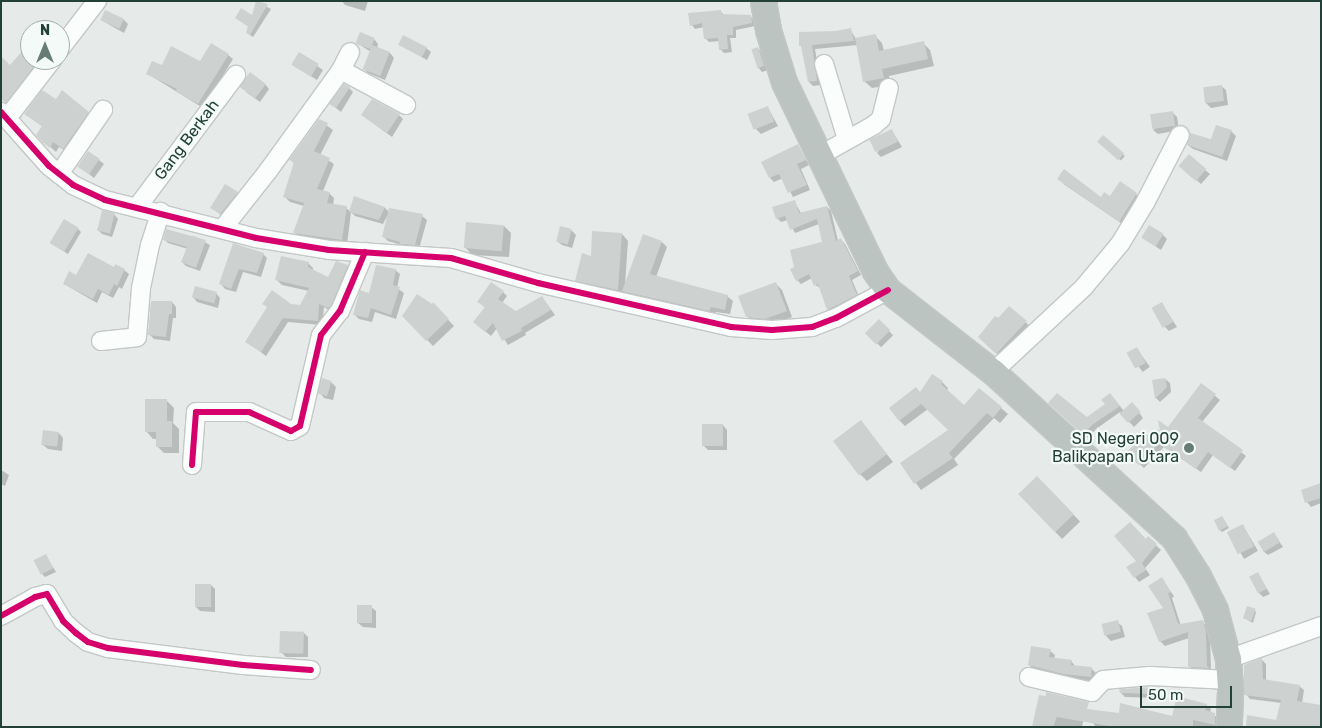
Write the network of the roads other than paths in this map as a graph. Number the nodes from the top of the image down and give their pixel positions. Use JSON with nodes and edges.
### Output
{"nodes":[{"id":1,"x":98,"y":1,"type":"edge"},
{"id":2,"x":764,"y":1,"type":"edge"},
{"id":3,"x":70,"y":36,"type":"edge"},
{"id":4,"x":350,"y":52,"type":"dead end"},
{"id":5,"x":824,"y":64,"type":"dead end"},
{"id":6,"x":43,"y":70,"type":"edge"},
{"id":7,"x":341,"y":70,"type":"junction"},
{"id":8,"x":236,"y":74,"type":"dead end"},
{"id":9,"x":889,"y":88,"type":"dead end"},
{"id":10,"x":406,"y":105,"type":"dead end"},
{"id":11,"x":103,"y":110,"type":"dead end"},
{"id":12,"x":4,"y":115,"type":"edge"},
{"id":13,"x":1180,"y":135,"type":"dead end"},
{"id":14,"x":847,"y":139,"type":"junction"},
{"id":15,"x":820,"y":156,"type":"junction"},
{"id":16,"x":59,"y":174,"type":"junction"},
{"id":17,"x":138,"y":206,"type":"junction"},
{"id":18,"x":161,"y":212,"type":"junction"},
{"id":19,"x":223,"y":228,"type":"junction"},
{"id":20,"x":365,"y":252,"type":"junction"},
{"id":21,"x":888,"y":290,"type":"junction"},
{"id":22,"x":101,"y":341,"type":"dead end"},
{"id":23,"x":993,"y":372,"type":"junction"},
{"id":24,"x":192,"y":465,"type":"dead end"},
{"id":25,"x":1,"y":616,"type":"edge"},
{"id":26,"x":1321,"y":626,"type":"edge"},
{"id":27,"x":1229,"y":669,"type":"junction"},
{"id":28,"x":311,"y":670,"type":"dead end"},
{"id":29,"x":1029,"y":677,"type":"dead end"},
{"id":30,"x":1229,"y":727,"type":"edge"}],
"edges":[{"from":1,"to":3,"type":"street"},
{"from":2,"to":15,"type":"highway"},
{"from":4,"to":7,"type":"street"},
{"from":5,"to":14,"type":"street"},
{"from":6,"to":12,"type":"street"},
{"from":7,"to":10,"type":"street"},
{"from":7,"to":19,"type":"street"},
{"from":8,"to":17,"type":"street","name":"Gang Berkah"},
{"from":9,"to":14,"type":"street"},
{"from":11,"to":16,"type":"street"},
{"from":12,"to":16,"type":"street"},
{"from":13,"to":23,"type":"street"},
{"from":14,"to":15,"type":"street"},
{"from":15,"to":21,"type":"highway"},
{"from":16,"to":17,"type":"street"},
{"from":17,"to":18,"type":"street"},
{"from":18,"to":19,"type":"street"},
{"from":18,"to":22,"type":"street"},
{"from":19,"to":20,"type":"street"},
{"from":20,"to":21,"type":"street"},
{"from":20,"to":24,"type":"street"},
{"from":21,"to":23,"type":"highway"},
{"from":23,"to":27,"type":"highway"},
{"from":25,"to":28,"type":"street"},
{"from":26,"to":27,"type":"street"},
{"from":27,"to":29,"type":"street"},
{"from":27,"to":30,"type":"highway"}]}
